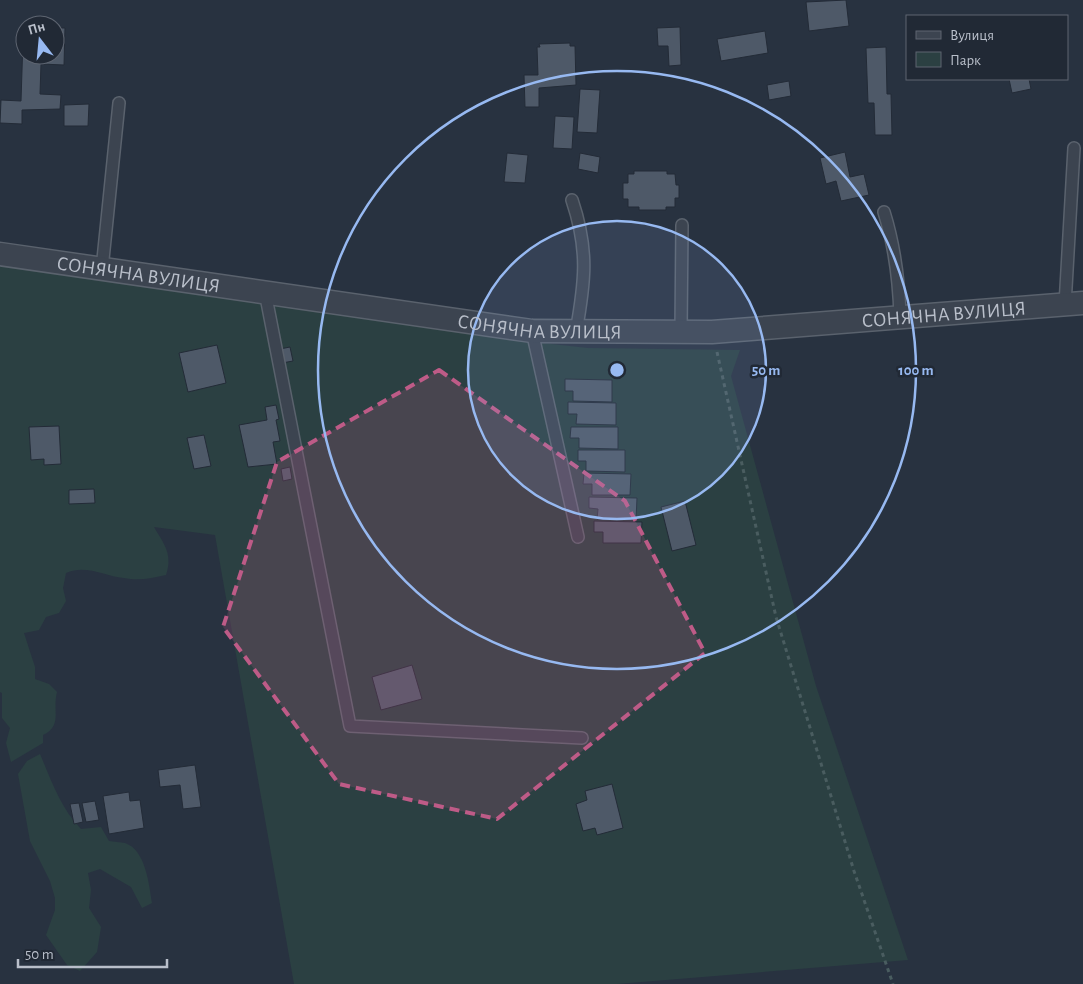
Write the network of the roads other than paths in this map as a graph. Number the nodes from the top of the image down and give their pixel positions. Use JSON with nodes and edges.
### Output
{"nodes":[{"id":1,"x":119,"y":104,"type":"dead end"},
{"id":2,"x":1074,"y":148,"type":"dead end"},
{"id":3,"x":572,"y":200,"type":"dead end"},
{"id":4,"x":884,"y":212,"type":"dead end"},
{"id":5,"x":682,"y":225,"type":"dead end"},
{"id":6,"x":0,"y":254,"type":"edge"},
{"id":7,"x":102,"y":269,"type":"junction"},
{"id":8,"x":265,"y":292,"type":"junction"},
{"id":9,"x":1074,"y":304,"type":"edge"},
{"id":10,"x":900,"y":317,"type":"junction"},
{"id":11,"x":532,"y":331,"type":"junction"},
{"id":12,"x":680,"y":331,"type":"junction"},
{"id":13,"x":576,"y":332,"type":"junction"},
{"id":14,"x":578,"y":537,"type":"dead end"},
{"id":15,"x":582,"y":738,"type":"dead end"}],
"edges":[{"from":1,"to":7,"type":"lane"},
{"from":2,"to":9,"type":"lane"},
{"from":3,"to":13,"type":"lane"},
{"from":4,"to":10,"type":"lane"},
{"from":5,"to":12,"type":"lane"},
{"from":6,"to":7,"type":"street","name":"СОНЯЧНА ВУЛИЦЯ"},
{"from":7,"to":8,"type":"street","name":"СОНЯЧНА ВУЛИЦЯ"},
{"from":8,"to":11,"type":"street","name":"СОНЯЧНА ВУЛИЦЯ"},
{"from":8,"to":15,"type":"lane"},
{"from":9,"to":10,"type":"street","name":"СОНЯЧНА ВУЛИЦЯ"},
{"from":10,"to":12,"type":"street","name":"СОНЯЧНА ВУЛИЦЯ"},
{"from":11,"to":13,"type":"street","name":"СОНЯЧНА ВУЛИЦЯ"},
{"from":11,"to":14,"type":"lane"},
{"from":12,"to":13,"type":"street","name":"СОНЯЧНА ВУЛИЦЯ"}]}
